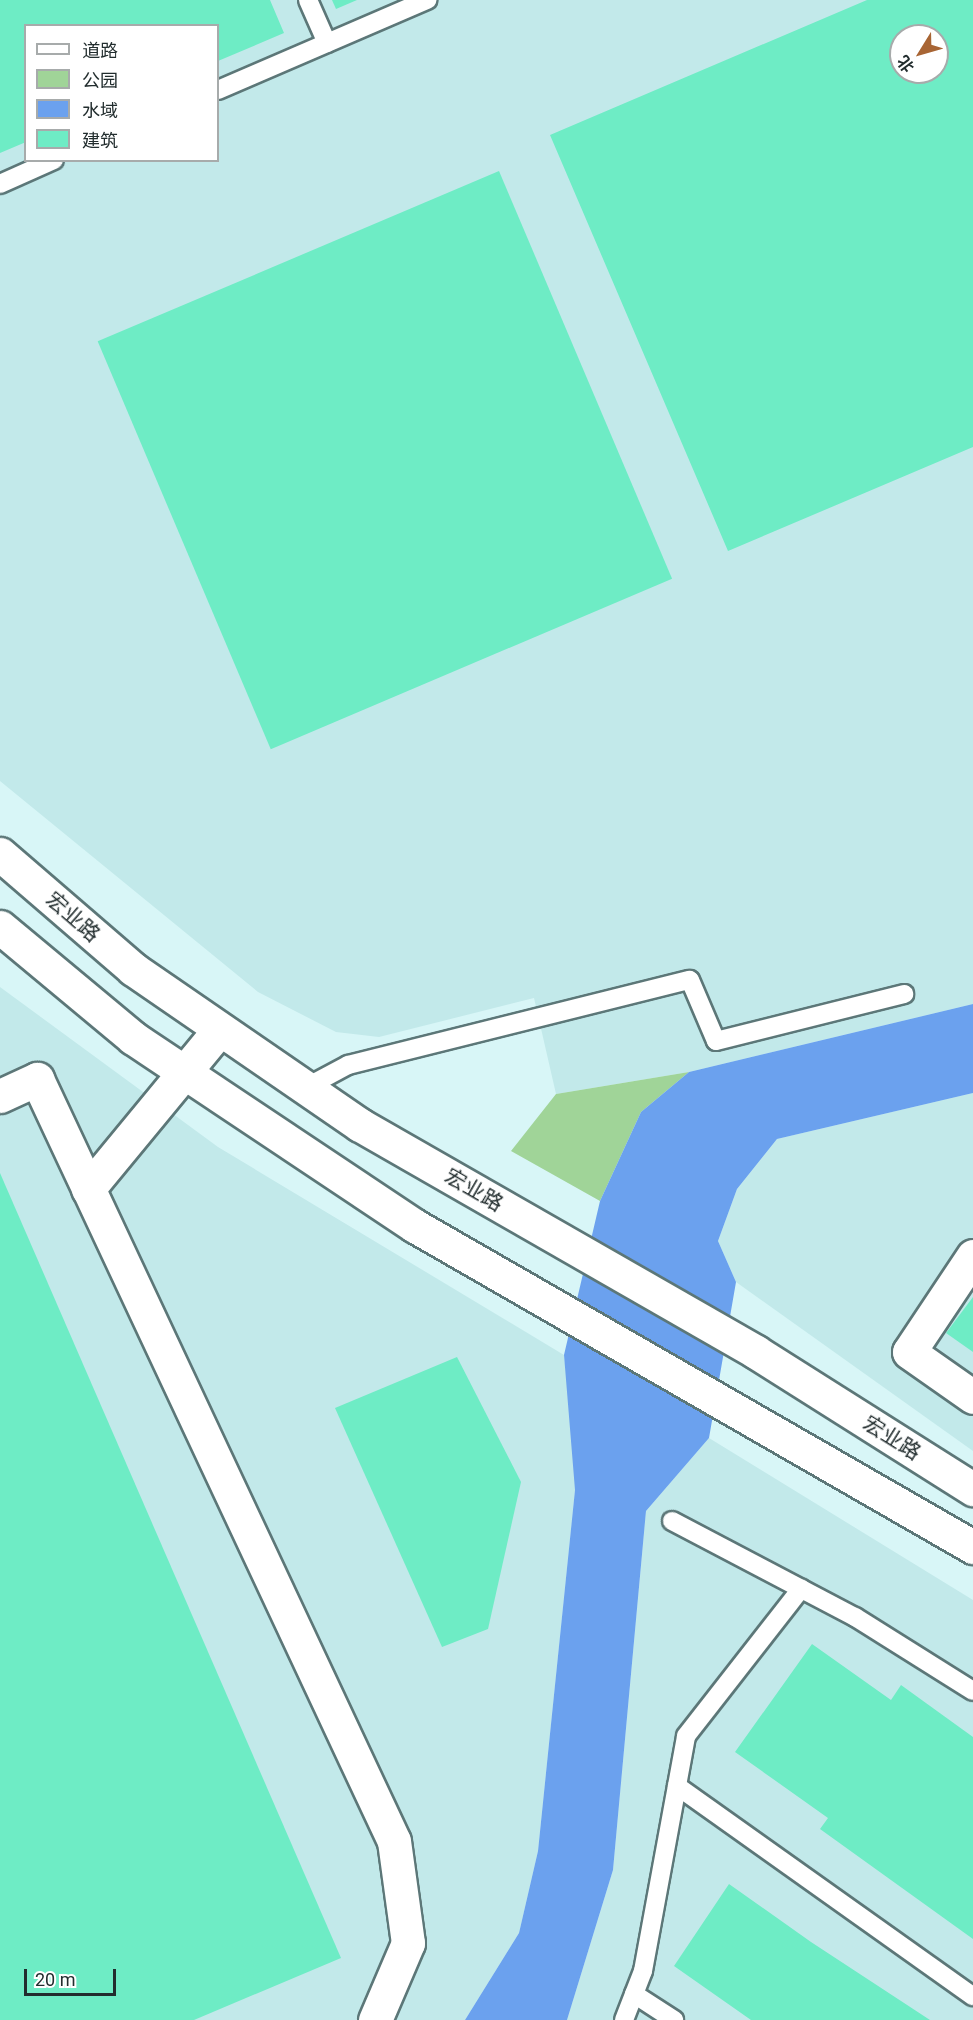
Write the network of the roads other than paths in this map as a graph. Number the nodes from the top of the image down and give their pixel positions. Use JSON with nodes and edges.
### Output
{"nodes":[{"id":1,"x":308,"y":0,"type":"edge"},
{"id":2,"x":427,"y":0,"type":"edge"},
{"id":3,"x":327,"y":43,"type":"junction"},
{"id":4,"x":219,"y":90,"type":"edge"},
{"id":5,"x":50,"y":162,"type":"edge"},
{"id":6,"x":0,"y":184,"type":"edge"},
{"id":7,"x":0,"y":854,"type":"edge"},
{"id":8,"x":0,"y":927,"type":"edge"},
{"id":9,"x":904,"y":994,"type":"dead end"},
{"id":10,"x":220,"y":1029,"type":"junction"},
{"id":11,"x":182,"y":1071,"type":"junction"},
{"id":12,"x":305,"y":1088,"type":"junction"},
{"id":13,"x":0,"y":1096,"type":"edge"},
{"id":14,"x":88,"y":1189,"type":"junction"},
{"id":15,"x":973,"y":1256,"type":"edge"},
{"id":16,"x":973,"y":1397,"type":"edge"},
{"id":17,"x":973,"y":1489,"type":"edge"},
{"id":18,"x":672,"y":1521,"type":"dead end"},
{"id":19,"x":973,"y":1547,"type":"edge"},
{"id":20,"x":801,"y":1589,"type":"junction"},
{"id":21,"x":973,"y":1691,"type":"edge"},
{"id":22,"x":677,"y":1786,"type":"junction"},
{"id":23,"x":634,"y":1994,"type":"junction"},
{"id":24,"x":973,"y":1996,"type":"edge"},
{"id":25,"x":375,"y":2020,"type":"edge"},
{"id":26,"x":624,"y":2020,"type":"edge"},
{"id":27,"x":674,"y":2020,"type":"edge"}],
"edges":[{"from":1,"to":3,"type":"lane"},
{"from":2,"to":3,"type":"lane"},
{"from":3,"to":4,"type":"lane"},
{"from":5,"to":6,"type":"lane"},
{"from":7,"to":10,"type":"street","name":"宏业路"},
{"from":8,"to":11,"type":"street"},
{"from":9,"to":12,"type":"lane"},
{"from":10,"to":11,"type":"street"},
{"from":10,"to":12,"type":"street","name":"宏业路"},
{"from":11,"to":14,"type":"street"},
{"from":11,"to":19,"type":"street"},
{"from":12,"to":17,"type":"street","name":"宏业路"},
{"from":13,"to":14,"type":"street"},
{"from":14,"to":25,"type":"street"},
{"from":15,"to":16,"type":"street"},
{"from":18,"to":20,"type":"lane"},
{"from":20,"to":21,"type":"lane"},
{"from":20,"to":22,"type":"lane"},
{"from":22,"to":23,"type":"lane"},
{"from":22,"to":24,"type":"lane"},
{"from":23,"to":26,"type":"lane"},
{"from":23,"to":27,"type":"lane"}]}
